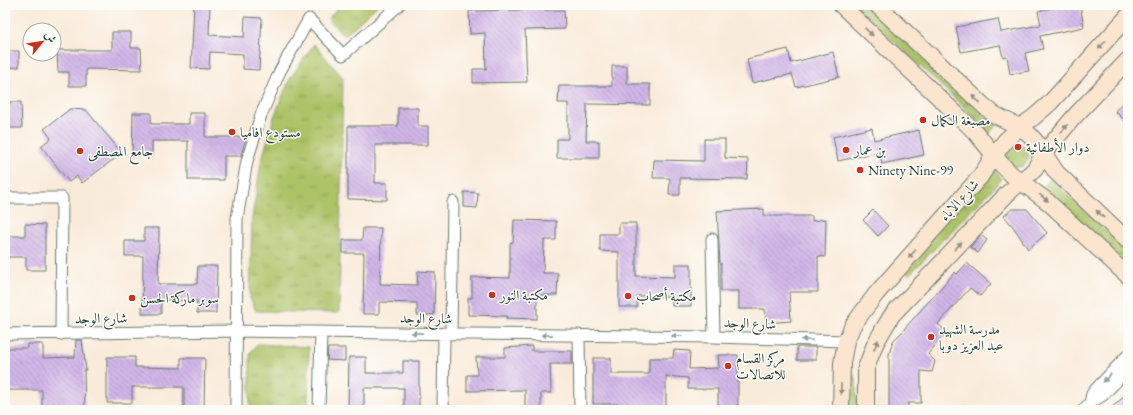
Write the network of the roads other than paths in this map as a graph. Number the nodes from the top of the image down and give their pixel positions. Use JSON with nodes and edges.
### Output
{"nodes":[{"id":1,"x":399,"y":5,"type":"edge"},
{"id":2,"x":841,"y":5,"type":"edge"},
{"id":3,"x":877,"y":5,"type":"edge"},
{"id":4,"x":1128,"y":16,"type":"edge"},
{"id":5,"x":1128,"y":60,"type":"edge"},
{"id":6,"x":1020,"y":127,"type":"junction"},
{"id":7,"x":1044,"y":153,"type":"junction"},
{"id":8,"x":994,"y":155,"type":"junction"},
{"id":9,"x":1021,"y":181,"type":"junction"},
{"id":10,"x":5,"y":198,"type":"edge"},
{"id":11,"x":453,"y":202,"type":"dead end"},
{"id":12,"x":712,"y":240,"type":"dead end"},
{"id":13,"x":1128,"y":241,"type":"edge"},
{"id":14,"x":1128,"y":276,"type":"edge"},
{"id":15,"x":236,"y":331,"type":"junction"},
{"id":16,"x":321,"y":332,"type":"junction"},
{"id":17,"x":448,"y":333,"type":"junction"},
{"id":18,"x":5,"y":334,"type":"edge"},
{"id":19,"x":61,"y":334,"type":"junction"},
{"id":20,"x":579,"y":335,"type":"junction"},
{"id":21,"x":714,"y":337,"type":"junction"},
{"id":22,"x":846,"y":341,"type":"junction"},
{"id":23,"x":1128,"y":355,"type":"edge"},
{"id":24,"x":842,"y":363,"type":"junction"},
{"id":25,"x":866,"y":368,"type":"junction"},
{"id":26,"x":1128,"y":369,"type":"edge"},
{"id":27,"x":1086,"y":407,"type":"edge"},
{"id":28,"x":236,"y":410,"type":"edge"},
{"id":29,"x":319,"y":410,"type":"edge"},
{"id":30,"x":443,"y":410,"type":"edge"},
{"id":31,"x":580,"y":410,"type":"edge"},
{"id":32,"x":841,"y":410,"type":"edge"},
{"id":33,"x":866,"y":410,"type":"edge"}],
"edges":[{"from":1,"to":15,"type":"street"},
{"from":2,"to":8,"type":"main road","one_way":true},
{"from":6,"to":3,"type":"main road","one_way":true},
{"from":4,"to":6,"type":"main road","name":"شارع الاباء","one_way":true},
{"from":7,"to":5,"type":"main road","one_way":true},
{"from":6,"to":7,"type":"main road"},
{"from":6,"to":8,"type":"main road","name":"شارع الاباء"},
{"from":7,"to":9,"type":"main road"},
{"from":13,"to":7,"type":"main road","one_way":true},
{"from":8,"to":9,"type":"main road"},
{"from":8,"to":22,"type":"main road","name":"شارع الاباء","one_way":true},
{"from":9,"to":14,"type":"main road","one_way":true},
{"from":25,"to":9,"type":"main road","one_way":true},
{"from":10,"to":19,"type":"street"},
{"from":11,"to":17,"type":"street"},
{"from":12,"to":21,"type":"street"},
{"from":15,"to":16,"type":"street","name":"شارع الوجد"},
{"from":15,"to":19,"type":"street","name":"شارع الوجد"},
{"from":15,"to":28,"type":"street"},
{"from":17,"to":16,"type":"street","name":"شارع الوجد","one_way":true},
{"from":16,"to":29,"type":"street"},
{"from":20,"to":17,"type":"street","name":"شارع الوجد","one_way":true},
{"from":17,"to":30,"type":"street"},
{"from":18,"to":19,"type":"street","name":"شارع الوجد"},
{"from":21,"to":20,"type":"street","name":"شارع الوجد","one_way":true},
{"from":20,"to":31,"type":"street"},
{"from":22,"to":21,"type":"street","name":"شارع الوجد","one_way":true},
{"from":22,"to":24,"type":"main road","name":"شارع الاباء"},
{"from":23,"to":27,"type":"street","one_way":true},
{"from":24,"to":25,"type":"main road"},
{"from":24,"to":32,"type":"main road","name":"شارع الاباء","one_way":true},
{"from":25,"to":33,"type":"main road"},
{"from":26,"to":27,"type":"street"}]}
